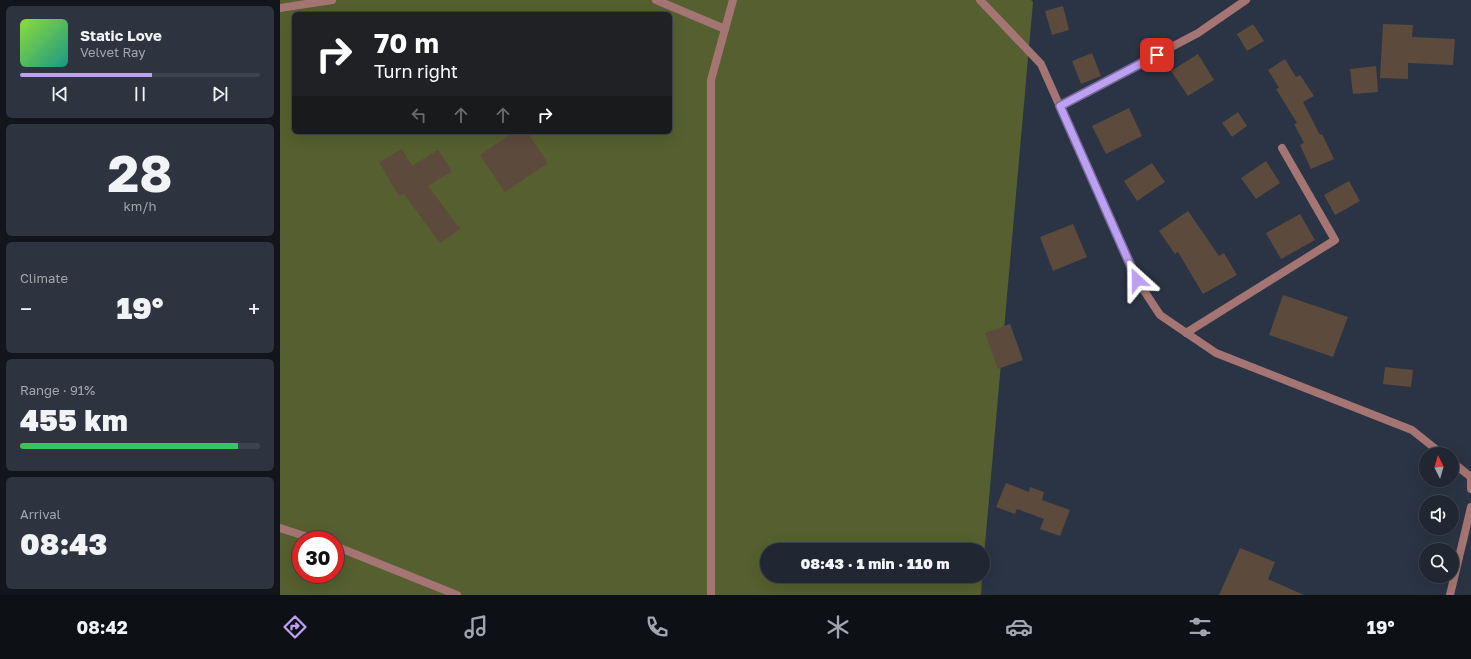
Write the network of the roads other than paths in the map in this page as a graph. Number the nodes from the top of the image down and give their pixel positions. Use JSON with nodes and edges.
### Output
{"nodes":[{"id":1,"x":332,"y":0,"type":"edge"},
{"id":2,"x":656,"y":0,"type":"edge"},
{"id":3,"x":733,"y":0,"type":"edge"},
{"id":4,"x":980,"y":0,"type":"edge"},
{"id":5,"x":1246,"y":0,"type":"edge"},
{"id":6,"x":280,"y":8,"type":"edge"},
{"id":7,"x":725,"y":29,"type":"junction"},
{"id":8,"x":1060,"y":106,"type":"junction"},
{"id":9,"x":1282,"y":148,"type":"dead end"},
{"id":10,"x":1186,"y":333,"type":"junction"},
{"id":11,"x":1433,"y":447,"type":"edge"},
{"id":12,"x":1459,"y":467,"type":"edge"},
{"id":13,"x":1471,"y":489,"type":"edge"},
{"id":14,"x":1471,"y":507,"type":"edge"},
{"id":15,"x":280,"y":528,"type":"edge"},
{"id":16,"x":292,"y":532,"type":"edge"},
{"id":17,"x":344,"y":550,"type":"edge"},
{"id":18,"x":457,"y":595,"type":"edge"},
{"id":19,"x":711,"y":595,"type":"edge"},
{"id":20,"x":1450,"y":595,"type":"edge"}],
"edges":[{"from":1,"to":6,"type":"street"},
{"from":2,"to":7,"type":"street"},
{"from":3,"to":7,"type":"street"},
{"from":4,"to":8,"type":"street"},
{"from":5,"to":8,"type":"street"},
{"from":7,"to":19,"type":"street"},
{"from":8,"to":10,"type":"street"},
{"from":9,"to":10,"type":"street"},
{"from":10,"to":11,"type":"street"},
{"from":12,"to":13,"type":"street"},
{"from":14,"to":20,"type":"street"},
{"from":15,"to":16,"type":"street"},
{"from":17,"to":18,"type":"street"}]}
